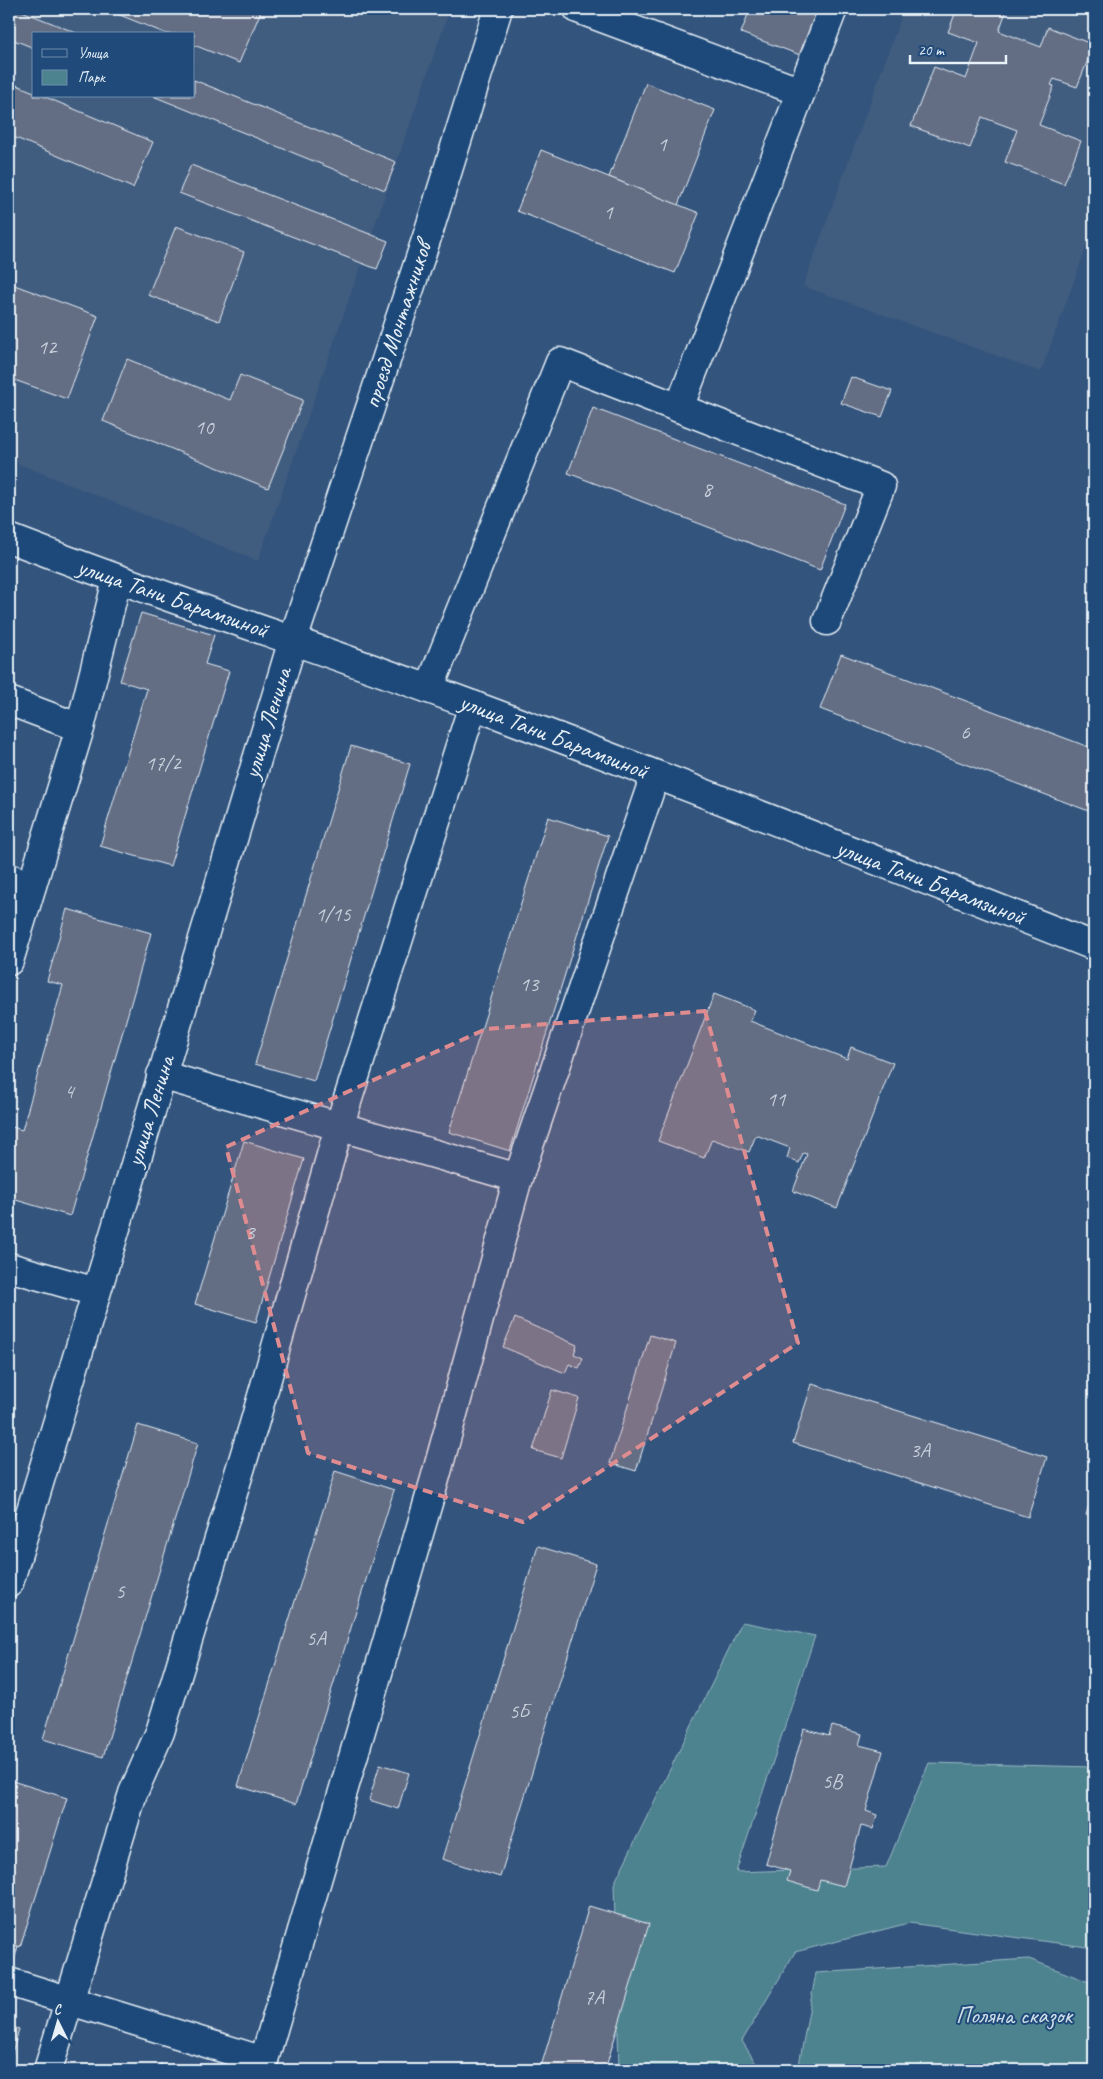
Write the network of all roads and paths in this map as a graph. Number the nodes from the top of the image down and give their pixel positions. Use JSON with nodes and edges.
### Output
{"nodes":[{"id":1,"x":498,"y":9,"type":"edge"},
{"id":2,"x":578,"y":9,"type":"edge"},
{"id":3,"x":833,"y":9,"type":"edge"},
{"id":4,"x":801,"y":92,"type":"junction"},
{"id":5,"x":679,"y":408,"type":"junction"},
{"id":6,"x":9,"y":538,"type":"edge"},
{"id":7,"x":117,"y":580,"type":"junction"},
{"id":8,"x":827,"y":621,"type":"dead end"},
{"id":9,"x":293,"y":640,"type":"junction"},
{"id":10,"x":429,"y":689,"type":"junction"},
{"id":11,"x":9,"y":701,"type":"edge"},
{"id":12,"x":473,"y":705,"type":"junction"},
{"id":13,"x":80,"y":728,"type":"junction"},
{"id":14,"x":655,"y":775,"type":"junction"},
{"id":15,"x":21,"y":882,"type":"edge"},
{"id":16,"x":1094,"y":946,"type":"edge"},
{"id":17,"x":9,"y":962,"type":"edge"},
{"id":18,"x":161,"y":1075,"type":"junction"},
{"id":19,"x":339,"y":1127,"type":"junction"},
{"id":20,"x":518,"y":1178,"type":"junction"},
{"id":21,"x":9,"y":1267,"type":"edge"},
{"id":22,"x":96,"y":1292,"type":"junction"},
{"id":23,"x":9,"y":1583,"type":"edge"},
{"id":24,"x":9,"y":1982,"type":"edge"},
{"id":25,"x":70,"y":2001,"type":"junction"},
{"id":26,"x":262,"y":2066,"type":"edge"},
{"id":27,"x":48,"y":2070,"type":"edge"}],
"edges":[{"from":1,"to":9,"type":"street","name":"проезд Монтажников"},
{"from":2,"to":4,"type":"street"},
{"from":3,"to":4,"type":"street"},
{"from":4,"to":5,"type":"street"},
{"from":5,"to":8,"type":"street"},
{"from":5,"to":10,"type":"street"},
{"from":6,"to":7,"type":"street","name":"улица Тани Барамзиной"},
{"from":7,"to":9,"type":"street","name":"улица Тани Барамзиной"},
{"from":7,"to":13,"type":"street"},
{"from":9,"to":10,"type":"street","name":"улица Тани Барамзиной"},
{"from":9,"to":18,"type":"street","name":"улица Ленина"},
{"from":10,"to":12,"type":"street","name":"улица Тани Барамзиной"},
{"from":11,"to":13,"type":"street"},
{"from":12,"to":14,"type":"street","name":"улица Тани Барамзиной"},
{"from":12,"to":19,"type":"street"},
{"from":13,"to":15,"type":"street"},
{"from":14,"to":16,"type":"street","name":"улица Тани Барамзиной"},
{"from":14,"to":20,"type":"street"},
{"from":15,"to":17,"type":"street"},
{"from":18,"to":19,"type":"street"},
{"from":18,"to":22,"type":"street","name":"улица Ленина"},
{"from":19,"to":20,"type":"street"},
{"from":19,"to":25,"type":"street"},
{"from":20,"to":26,"type":"street"},
{"from":21,"to":22,"type":"street"},
{"from":22,"to":23,"type":"street","name":"улица Ленина"},
{"from":24,"to":25,"type":"street"},
{"from":25,"to":26,"type":"street"},
{"from":25,"to":27,"type":"street"}]}
